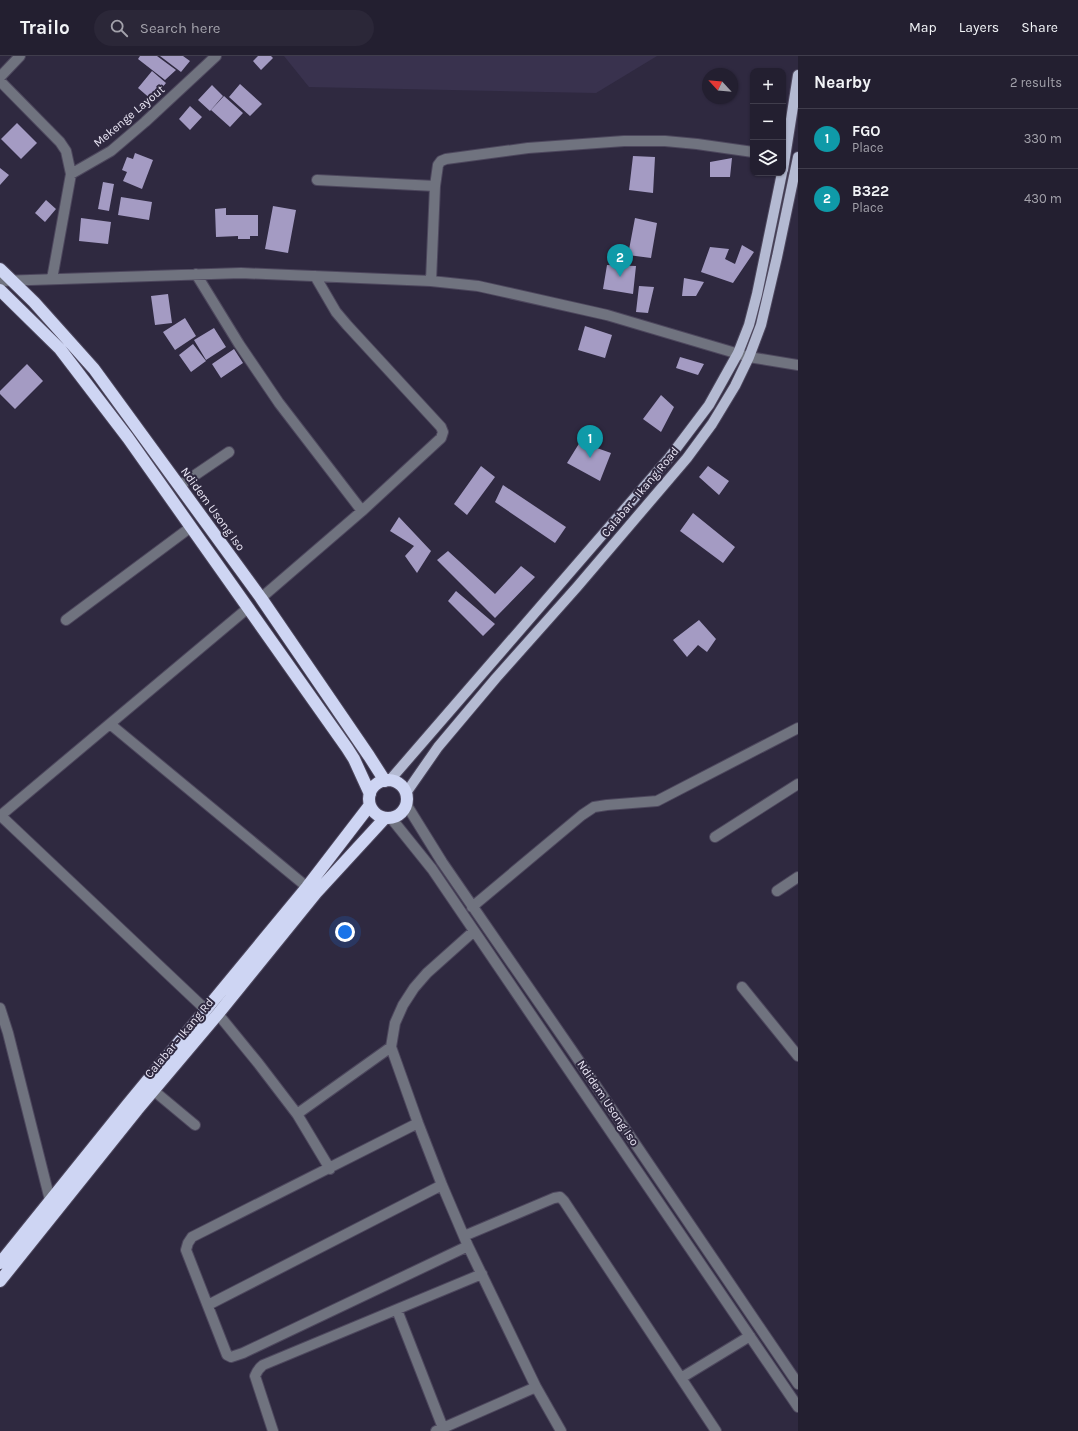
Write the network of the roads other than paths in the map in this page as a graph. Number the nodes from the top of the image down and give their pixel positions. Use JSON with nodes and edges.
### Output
{"nodes":[{"id":1,"x":20,"y":56,"type":"edge"},
{"id":2,"x":216,"y":56,"type":"edge"},
{"id":3,"x":798,"y":76,"type":"edge"},
{"id":4,"x":0,"y":77,"type":"edge"},
{"id":5,"x":0,"y":81,"type":"edge"},
{"id":6,"x":786,"y":145,"type":"edge"},
{"id":7,"x":750,"y":152,"type":"edge"},
{"id":8,"x":798,"y":157,"type":"edge"},
{"id":9,"x":71,"y":174,"type":"junction"},
{"id":10,"x":781,"y":176,"type":"edge"},
{"id":11,"x":317,"y":180,"type":"dead end"},
{"id":12,"x":435,"y":186,"type":"junction"},
{"id":13,"x":0,"y":269,"type":"edge"},
{"id":14,"x":196,"y":274,"type":"junction"},
{"id":15,"x":315,"y":276,"type":"junction"},
{"id":16,"x":52,"y":279,"type":"junction"},
{"id":17,"x":0,"y":281,"type":"edge"},
{"id":18,"x":14,"y":281,"type":"junction"},
{"id":19,"x":431,"y":281,"type":"junction"},
{"id":20,"x":0,"y":290,"type":"edge"},
{"id":21,"x":738,"y":353,"type":"junction"},
{"id":22,"x":749,"y":357,"type":"junction"},
{"id":23,"x":798,"y":365,"type":"edge"},
{"id":24,"x":228,"y":452,"type":"dead end"},
{"id":25,"x":179,"y":486,"type":"junction"},
{"id":26,"x":362,"y":511,"type":"junction"},
{"id":27,"x":191,"y":527,"type":"junction"},
{"id":28,"x":261,"y":598,"type":"junction"},
{"id":29,"x":248,"y":608,"type":"junction"},
{"id":30,"x":66,"y":620,"type":"dead end"},
{"id":31,"x":110,"y":724,"type":"junction"},
{"id":32,"x":798,"y":728,"type":"edge"},
{"id":33,"x":387,"y":780,"type":"junction"},
{"id":34,"x":798,"y":784,"type":"edge"},
{"id":35,"x":406,"y":799,"type":"junction"},
{"id":36,"x":370,"y":800,"type":"junction"},
{"id":37,"x":0,"y":816,"type":"edge"},
{"id":38,"x":388,"y":818,"type":"junction"},
{"id":39,"x":716,"y":838,"type":"dead end"},
{"id":40,"x":798,"y":877,"type":"edge"},
{"id":41,"x":307,"y":887,"type":"junction"},
{"id":42,"x":777,"y":891,"type":"dead end"},
{"id":43,"x":472,"y":907,"type":"junction"},
{"id":44,"x":474,"y":931,"type":"junction"},
{"id":45,"x":742,"y":986,"type":"dead end"},
{"id":46,"x":0,"y":1008,"type":"edge"},
{"id":47,"x":205,"y":1009,"type":"junction"},
{"id":48,"x":218,"y":1014,"type":"junction"},
{"id":49,"x":391,"y":1047,"type":"junction"},
{"id":50,"x":798,"y":1056,"type":"edge"},
{"id":51,"x":153,"y":1090,"type":"junction"},
{"id":52,"x":297,"y":1114,"type":"junction"},
{"id":53,"x":418,"y":1123,"type":"junction"},
{"id":54,"x":195,"y":1125,"type":"dead end"},
{"id":55,"x":330,"y":1168,"type":"junction"},
{"id":56,"x":442,"y":1186,"type":"junction"},
{"id":57,"x":50,"y":1200,"type":"junction"},
{"id":58,"x":466,"y":1241,"type":"junction"},
{"id":59,"x":0,"y":1263,"type":"edge"},
{"id":60,"x":482,"y":1274,"type":"junction"},
{"id":61,"x":0,"y":1281,"type":"edge"},
{"id":62,"x":208,"y":1305,"type":"junction"},
{"id":63,"x":397,"y":1310,"type":"junction"},
{"id":64,"x":750,"y":1336,"type":"junction"},
{"id":65,"x":681,"y":1378,"type":"junction"},
{"id":66,"x":798,"y":1384,"type":"edge"},
{"id":67,"x":536,"y":1387,"type":"junction"},
{"id":68,"x":798,"y":1408,"type":"edge"},
{"id":69,"x":439,"y":1429,"type":"edge"},
{"id":70,"x":558,"y":1430,"type":"edge"},
{"id":71,"x":273,"y":1431,"type":"edge"},
{"id":72,"x":716,"y":1431,"type":"edge"}],
"edges":[{"from":1,"to":4,"type":"street"},
{"from":2,"to":9,"type":"street","name":"Mekenge Layout"},
{"from":3,"to":6,"type":"main road"},
{"from":5,"to":9,"type":"street"},
{"from":7,"to":12,"type":"street"},
{"from":8,"to":22,"type":"main road","name":"Calabar - Ikang Road"},
{"from":9,"to":16,"type":"street"},
{"from":10,"to":21,"type":"main road","name":"Calabar - Ikang Road"},
{"from":11,"to":12,"type":"street"},
{"from":12,"to":19,"type":"street"},
{"from":13,"to":18,"type":"highway","name":"Ndidem Usong Iso"},
{"from":14,"to":15,"type":"street"},
{"from":14,"to":16,"type":"street"},
{"from":14,"to":26,"type":"street"},
{"from":15,"to":19,"type":"street"},
{"from":15,"to":26,"type":"street"},
{"from":16,"to":18,"type":"street"},
{"from":17,"to":18,"type":"street"},
{"from":18,"to":25,"type":"highway","name":"Ndidem Usong Iso"},
{"from":19,"to":21,"type":"street"},
{"from":20,"to":27,"type":"highway"},
{"from":21,"to":22,"type":"street"},
{"from":21,"to":33,"type":"main road","name":"Calabar - Ikang Road"},
{"from":22,"to":23,"type":"street"},
{"from":22,"to":35,"type":"main road","name":"Calabar - Ikang Road"},
{"from":24,"to":25,"type":"street"},
{"from":25,"to":28,"type":"highway","name":"Ndidem Usong Iso"},
{"from":26,"to":28,"type":"street"},
{"from":27,"to":29,"type":"highway"},
{"from":27,"to":30,"type":"street"},
{"from":28,"to":33,"type":"highway","name":"Ndidem Usong Iso"},
{"from":29,"to":31,"type":"street"},
{"from":29,"to":36,"type":"highway"},
{"from":31,"to":37,"type":"street"},
{"from":31,"to":41,"type":"street"},
{"from":32,"to":43,"type":"street"},
{"from":33,"to":35,"type":"highway"},
{"from":33,"to":36,"type":"highway"},
{"from":34,"to":39,"type":"street"},
{"from":35,"to":38,"type":"highway"},
{"from":35,"to":43,"type":"street","name":"Ndidem Usong Iso"},
{"from":36,"to":38,"type":"highway"},
{"from":36,"to":41,"type":"highway","name":"Calabar - Ikang Rd"},
{"from":37,"to":47,"type":"street"},
{"from":38,"to":44,"type":"street","name":"Ndidem Usong Iso"},
{"from":38,"to":48,"type":"highway","name":"Calabar - Ikang Rd"},
{"from":40,"to":42,"type":"street"},
{"from":41,"to":47,"type":"highway","name":"Calabar - Ikang Rd"},
{"from":43,"to":66,"type":"street","name":"Ndidem Usong Iso"},
{"from":44,"to":49,"type":"street"},
{"from":44,"to":64,"type":"street","name":"Ndidem Usong Iso"},
{"from":45,"to":50,"type":"street"},
{"from":46,"to":57,"type":"street"},
{"from":47,"to":57,"type":"highway","name":"Calabar - Ikang Rd"},
{"from":48,"to":51,"type":"highway","name":"Calabar - Ikang Rd"},
{"from":48,"to":52,"type":"street"},
{"from":49,"to":52,"type":"street"},
{"from":49,"to":53,"type":"street"},
{"from":51,"to":54,"type":"street"},
{"from":51,"to":61,"type":"highway","name":"Calabar - Ikang Rd"},
{"from":52,"to":55,"type":"street"},
{"from":53,"to":55,"type":"street"},
{"from":53,"to":56,"type":"street"},
{"from":55,"to":62,"type":"street"},
{"from":56,"to":58,"type":"street"},
{"from":56,"to":62,"type":"street"},
{"from":57,"to":59,"type":"highway","name":"Calabar - Ikang Rd"},
{"from":58,"to":60,"type":"street"},
{"from":58,"to":62,"type":"street"},
{"from":58,"to":65,"type":"street"},
{"from":60,"to":63,"type":"street"},
{"from":60,"to":67,"type":"street"},
{"from":63,"to":69,"type":"street"},
{"from":63,"to":71,"type":"street"},
{"from":64,"to":65,"type":"street"},
{"from":64,"to":68,"type":"street","name":"Ndidem Usong Iso"},
{"from":65,"to":72,"type":"street"},
{"from":67,"to":69,"type":"street"},
{"from":67,"to":70,"type":"street"}]}
